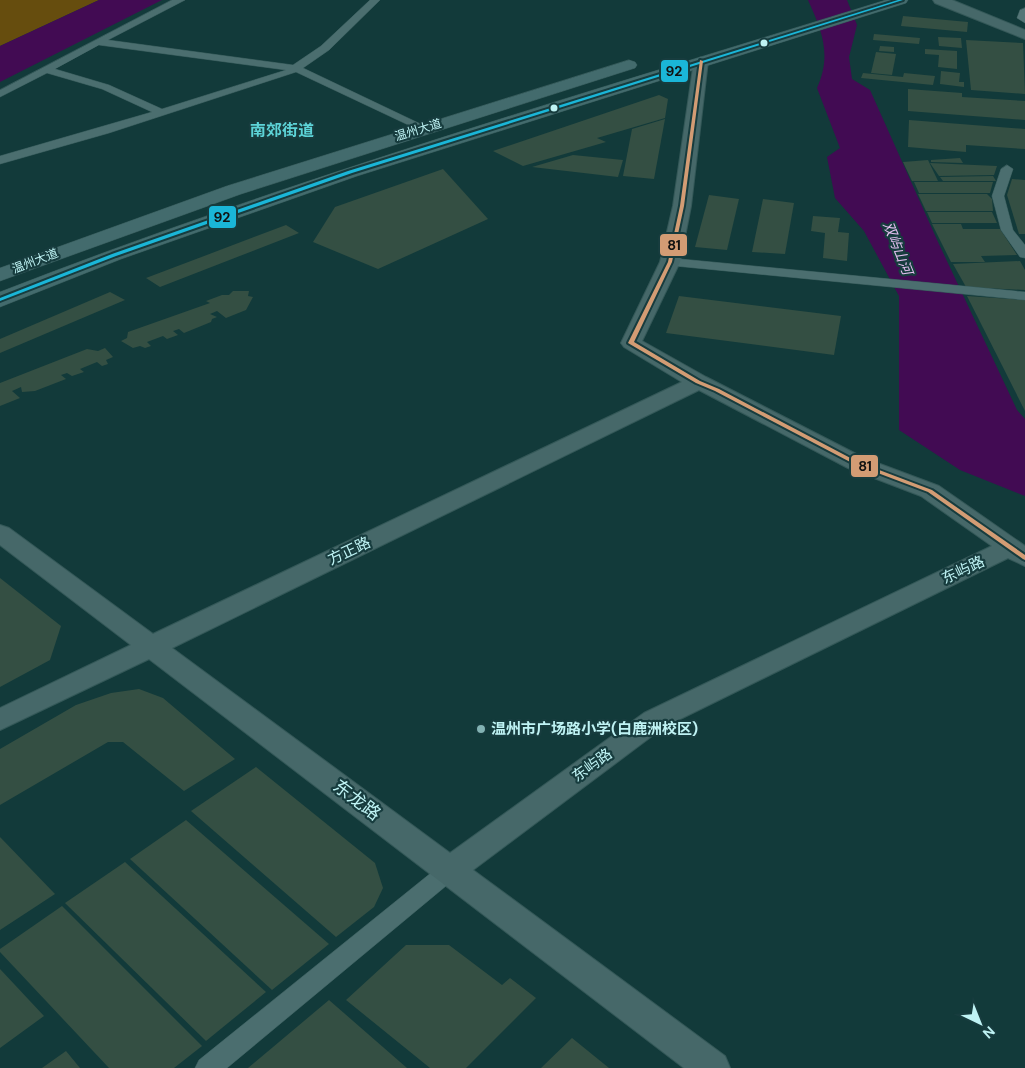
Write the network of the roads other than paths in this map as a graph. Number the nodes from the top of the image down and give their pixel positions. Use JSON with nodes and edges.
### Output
{"nodes":[{"id":1,"x":180,"y":0,"type":"edge"},
{"id":2,"x":375,"y":0,"type":"edge"},
{"id":3,"x":900,"y":0,"type":"edge"},
{"id":4,"x":940,"y":0,"type":"edge"},
{"id":5,"x":973,"y":0,"type":"edge"},
{"id":6,"x":1025,"y":13,"type":"edge"},
{"id":7,"x":1025,"y":18,"type":"edge"},
{"id":8,"x":1025,"y":25,"type":"edge"},
{"id":9,"x":1025,"y":35,"type":"edge"},
{"id":10,"x":98,"y":42,"type":"junction"},
{"id":11,"x":648,"y":59,"type":"dead end"},
{"id":12,"x":701,"y":61,"type":"junction"},
{"id":13,"x":295,"y":68,"type":"junction"},
{"id":14,"x":47,"y":70,"type":"junction"},
{"id":15,"x":0,"y":94,"type":"edge"},
{"id":16,"x":161,"y":113,"type":"junction"},
{"id":17,"x":423,"y":128,"type":"junction"},
{"id":18,"x":0,"y":160,"type":"edge"},
{"id":19,"x":1007,"y":169,"type":"dead end"},
{"id":20,"x":1018,"y":236,"type":"edge"},
{"id":21,"x":1025,"y":254,"type":"edge"},
{"id":22,"x":670,"y":262,"type":"junction"},
{"id":23,"x":0,"y":275,"type":"edge"},
{"id":24,"x":1025,"y":296,"type":"edge"},
{"id":25,"x":0,"y":300,"type":"edge"},
{"id":26,"x":698,"y":382,"type":"junction"},
{"id":27,"x":0,"y":533,"type":"edge"},
{"id":28,"x":1017,"y":553,"type":"edge"},
{"id":29,"x":151,"y":645,"type":"junction"},
{"id":30,"x":0,"y":720,"type":"edge"},
{"id":31,"x":450,"y":870,"type":"junction"},
{"id":32,"x":208,"y":1068,"type":"edge"},
{"id":33,"x":712,"y":1068,"type":"edge"}],
"edges":[{"from":1,"to":10,"type":"street"},
{"from":2,"to":13,"type":"street"},
{"from":3,"to":12,"type":"main road","name":"温州大道"},
{"from":4,"to":9,"type":"street"},
{"from":5,"to":8,"type":"street"},
{"from":6,"to":7,"type":"highway"},
{"from":10,"to":13,"type":"street"},
{"from":10,"to":14,"type":"street"},
{"from":11,"to":17,"type":"main road","name":"温州大道"},
{"from":12,"to":22,"type":"street","name":"东屿路"},
{"from":12,"to":25,"type":"main road","name":"温州大道"},
{"from":13,"to":16,"type":"street"},
{"from":13,"to":17,"type":"street"},
{"from":14,"to":15,"type":"street"},
{"from":14,"to":16,"type":"street"},
{"from":16,"to":18,"type":"street"},
{"from":17,"to":23,"type":"main road","name":"温州大道"},
{"from":19,"to":20,"type":"street"},
{"from":20,"to":21,"type":"street"},
{"from":22,"to":24,"type":"street"},
{"from":22,"to":26,"type":"street","name":"东屿路"},
{"from":26,"to":28,"type":"street","name":"东屿路"},
{"from":26,"to":29,"type":"street","name":"方正路"},
{"from":27,"to":29,"type":"street","name":"东龙路"},
{"from":28,"to":31,"type":"street","name":"东屿路"},
{"from":29,"to":30,"type":"street","name":"方正路"},
{"from":29,"to":31,"type":"street","name":"东龙路"},
{"from":31,"to":32,"type":"street"},
{"from":31,"to":33,"type":"street","name":"东龙路"}]}
